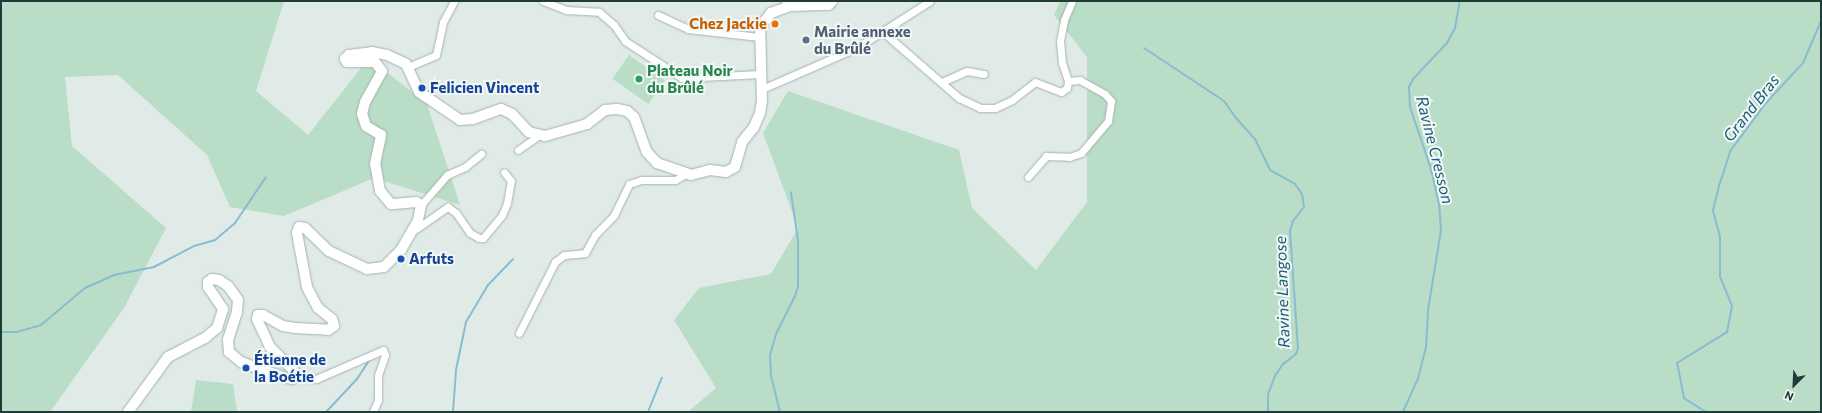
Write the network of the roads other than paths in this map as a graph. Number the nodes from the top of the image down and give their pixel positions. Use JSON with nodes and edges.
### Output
{"nodes":[{"id":1,"x":454,"y":1,"type":"edge"},
{"id":2,"x":543,"y":1,"type":"edge"},
{"id":3,"x":832,"y":1,"type":"edge"},
{"id":4,"x":930,"y":1,"type":"edge"},
{"id":5,"x":1072,"y":1,"type":"edge"},
{"id":6,"x":789,"y":4,"type":"edge"},
{"id":7,"x":658,"y":16,"type":"dead end"},
{"id":8,"x":883,"y":32,"type":"junction"},
{"id":9,"x":760,"y":37,"type":"junction"},
{"id":10,"x":408,"y":67,"type":"junction"},
{"id":11,"x":760,"y":74,"type":"junction"},
{"id":12,"x":984,"y":74,"type":"dead end"},
{"id":13,"x":1068,"y":81,"type":"junction"},
{"id":14,"x":942,"y":82,"type":"junction"},
{"id":15,"x":762,"y":89,"type":"junction"},
{"id":16,"x":538,"y":136,"type":"junction"},
{"id":17,"x":518,"y":150,"type":"dead end"},
{"id":18,"x":481,"y":154,"type":"dead end"},
{"id":19,"x":504,"y":172,"type":"dead end"},
{"id":20,"x":686,"y":174,"type":"junction"},
{"id":21,"x":1028,"y":177,"type":"dead end"},
{"id":22,"x":421,"y":205,"type":"junction"},
{"id":23,"x":408,"y":237,"type":"junction"},
{"id":24,"x":519,"y":333,"type":"dead end"},
{"id":25,"x":296,"y":377,"type":"junction"},
{"id":26,"x":128,"y":412,"type":"edge"},
{"id":27,"x":373,"y":412,"type":"edge"}],
"edges":[{"from":1,"to":10,"type":"street"},
{"from":2,"to":11,"type":"street"},
{"from":3,"to":6,"type":"street"},
{"from":4,"to":8,"type":"street"},
{"from":5,"to":13,"type":"street"},
{"from":6,"to":9,"type":"main road"},
{"from":7,"to":9,"type":"street"},
{"from":8,"to":14,"type":"street"},
{"from":8,"to":15,"type":"street"},
{"from":9,"to":11,"type":"main road"},
{"from":10,"to":16,"type":"main road"},
{"from":10,"to":22,"type":"main road"},
{"from":11,"to":15,"type":"main road"},
{"from":12,"to":14,"type":"street"},
{"from":13,"to":14,"type":"street"},
{"from":13,"to":21,"type":"street"},
{"from":15,"to":20,"type":"main road"},
{"from":16,"to":17,"type":"street"},
{"from":16,"to":20,"type":"main road"},
{"from":18,"to":22,"type":"street"},
{"from":19,"to":23,"type":"street"},
{"from":20,"to":24,"type":"street"},
{"from":22,"to":23,"type":"main road"},
{"from":23,"to":25,"type":"main road"},
{"from":25,"to":26,"type":"main road"},
{"from":25,"to":27,"type":"street"}]}
